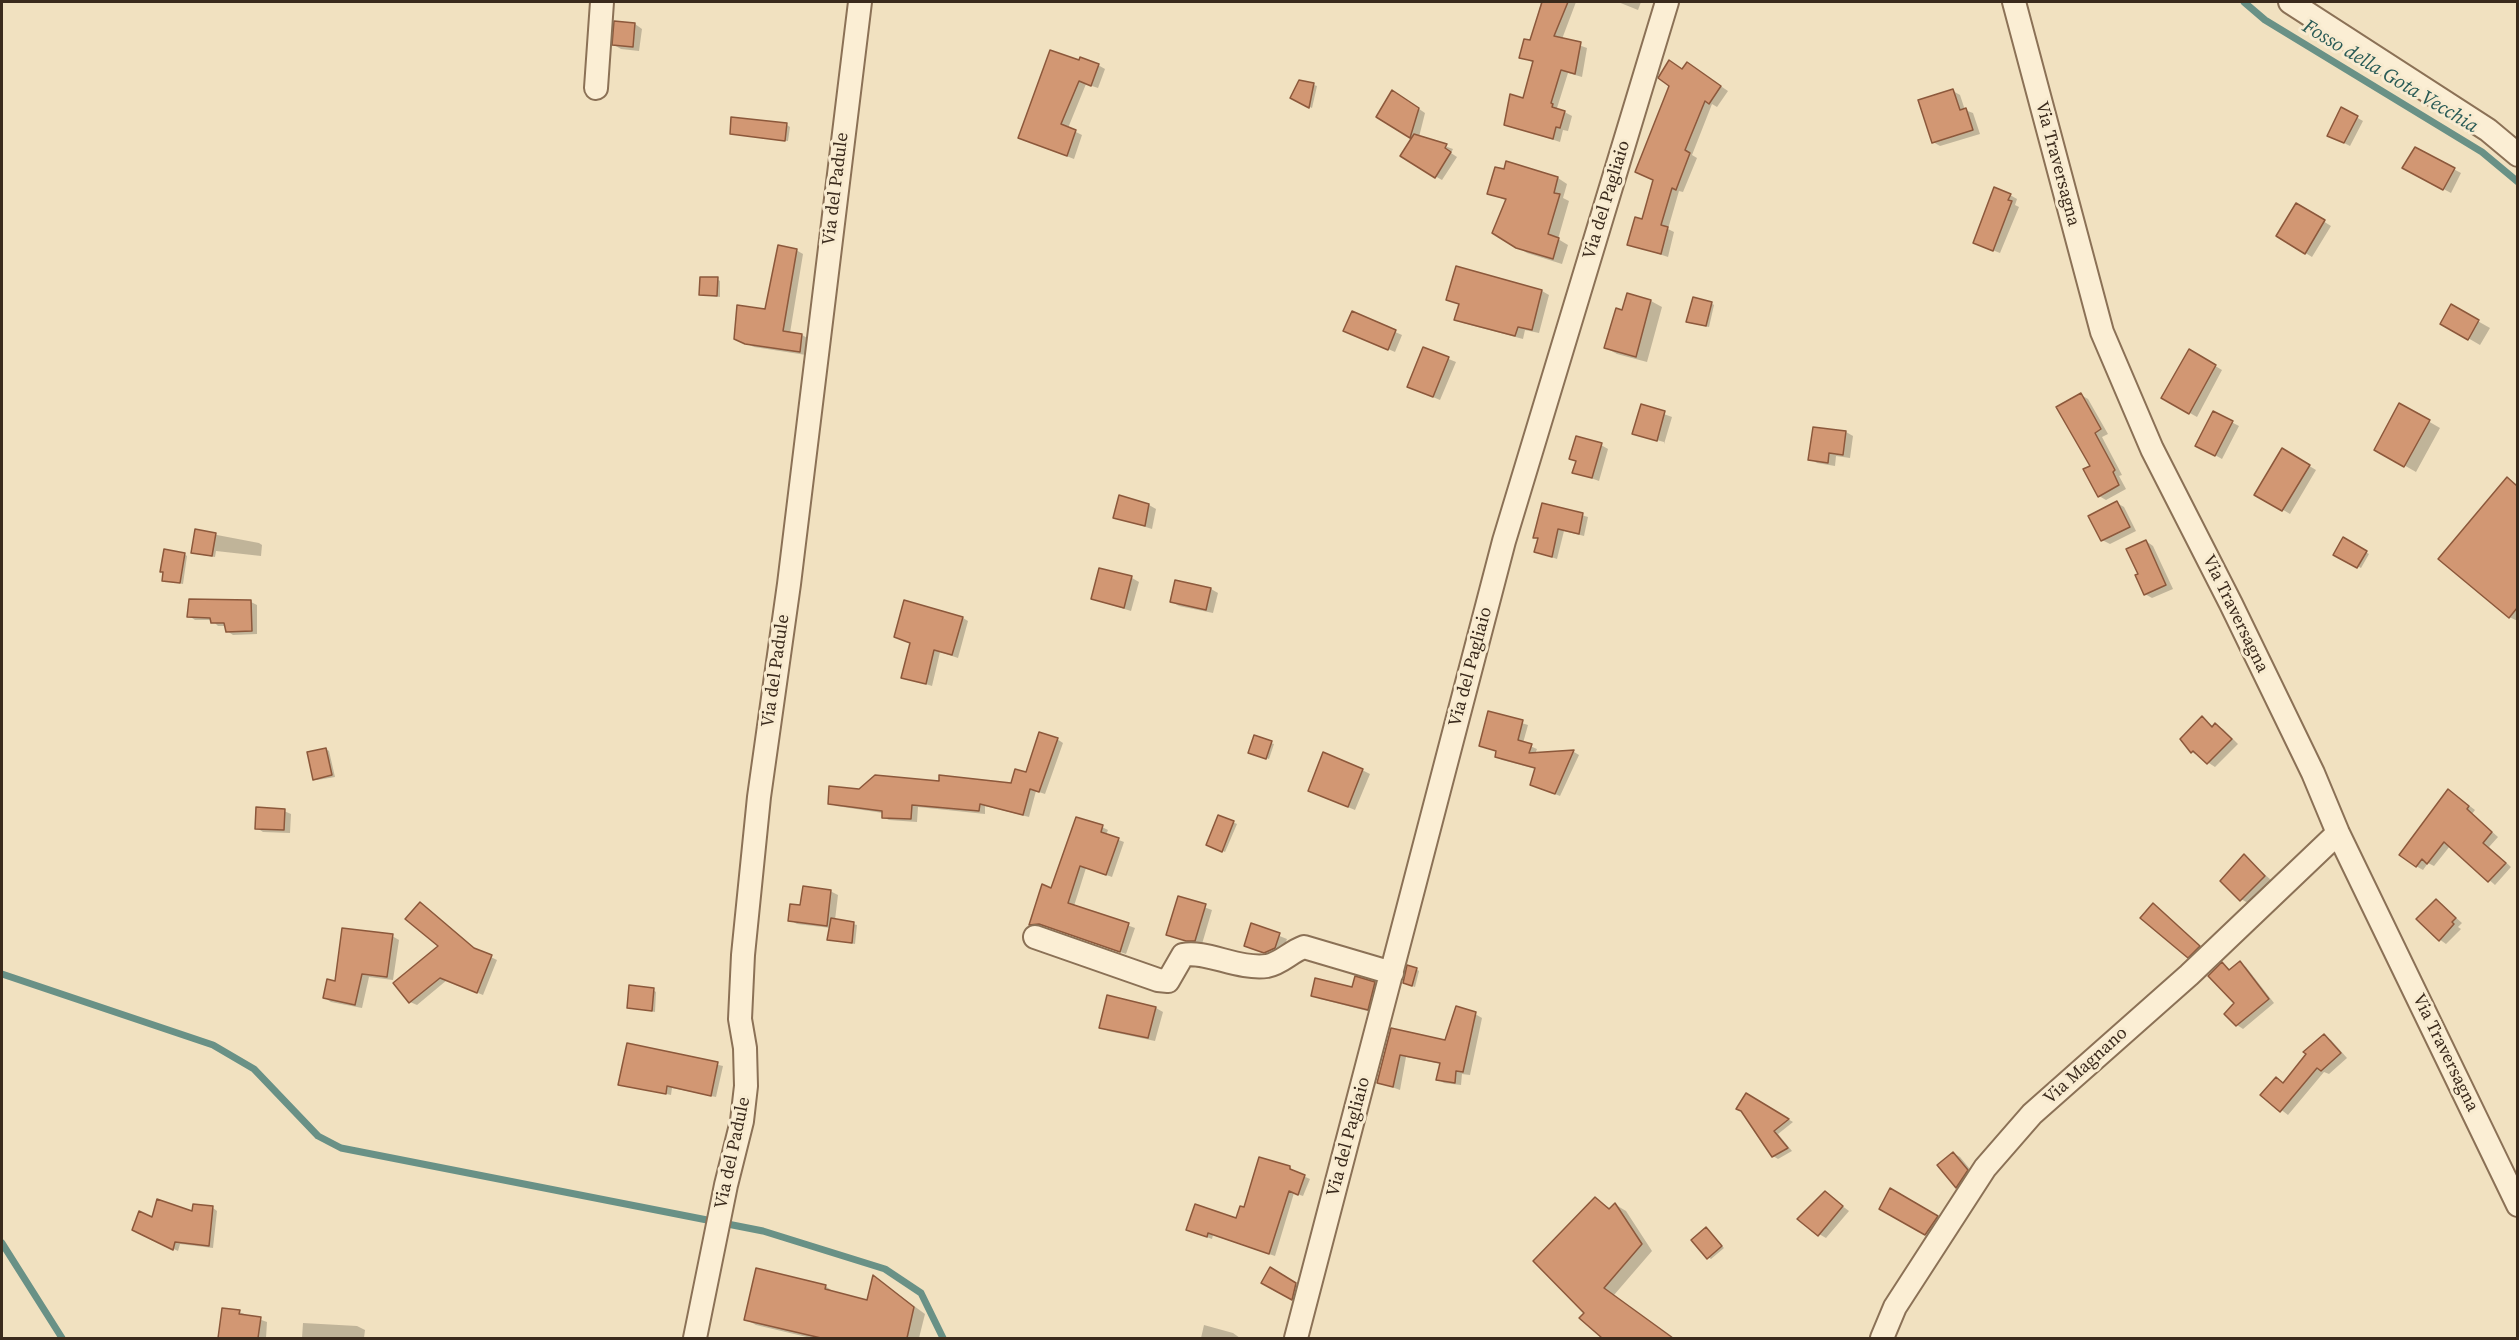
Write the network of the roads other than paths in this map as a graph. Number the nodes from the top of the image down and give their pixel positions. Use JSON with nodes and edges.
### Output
{"nodes":[{"id":1,"x":602,"y":2,"type":"edge"},
{"id":2,"x":860,"y":2,"type":"edge"},
{"id":3,"x":1667,"y":2,"type":"edge"},
{"id":4,"x":2014,"y":2,"type":"edge"},
{"id":5,"x":2290,"y":2,"type":"edge"},
{"id":6,"x":596,"y":88,"type":"dead end"},
{"id":7,"x":2517,"y":155,"type":"edge"},
{"id":8,"x":2338,"y":832,"type":"junction"},
{"id":9,"x":1035,"y":937,"type":"dead end"},
{"id":10,"x":1392,"y":973,"type":"junction"},
{"id":11,"x":2517,"y":1205,"type":"edge"},
{"id":12,"x":695,"y":1338,"type":"edge"},
{"id":13,"x":1296,"y":1338,"type":"edge"},
{"id":14,"x":1882,"y":1338,"type":"edge"}],
"edges":[{"from":1,"to":6,"type":"street"},
{"from":2,"to":12,"type":"street","name":"Via del Padule"},
{"from":3,"to":10,"type":"street","name":"Via del Pagliaio"},
{"from":4,"to":8,"type":"street","name":"Via Traversagna"},
{"from":5,"to":7,"type":"street"},
{"from":8,"to":11,"type":"street","name":"Via Traversagna"},
{"from":8,"to":14,"type":"street","name":"Via Magnano"},
{"from":9,"to":10,"type":"street"},
{"from":10,"to":13,"type":"street","name":"Via del Pagliaio"}]}
